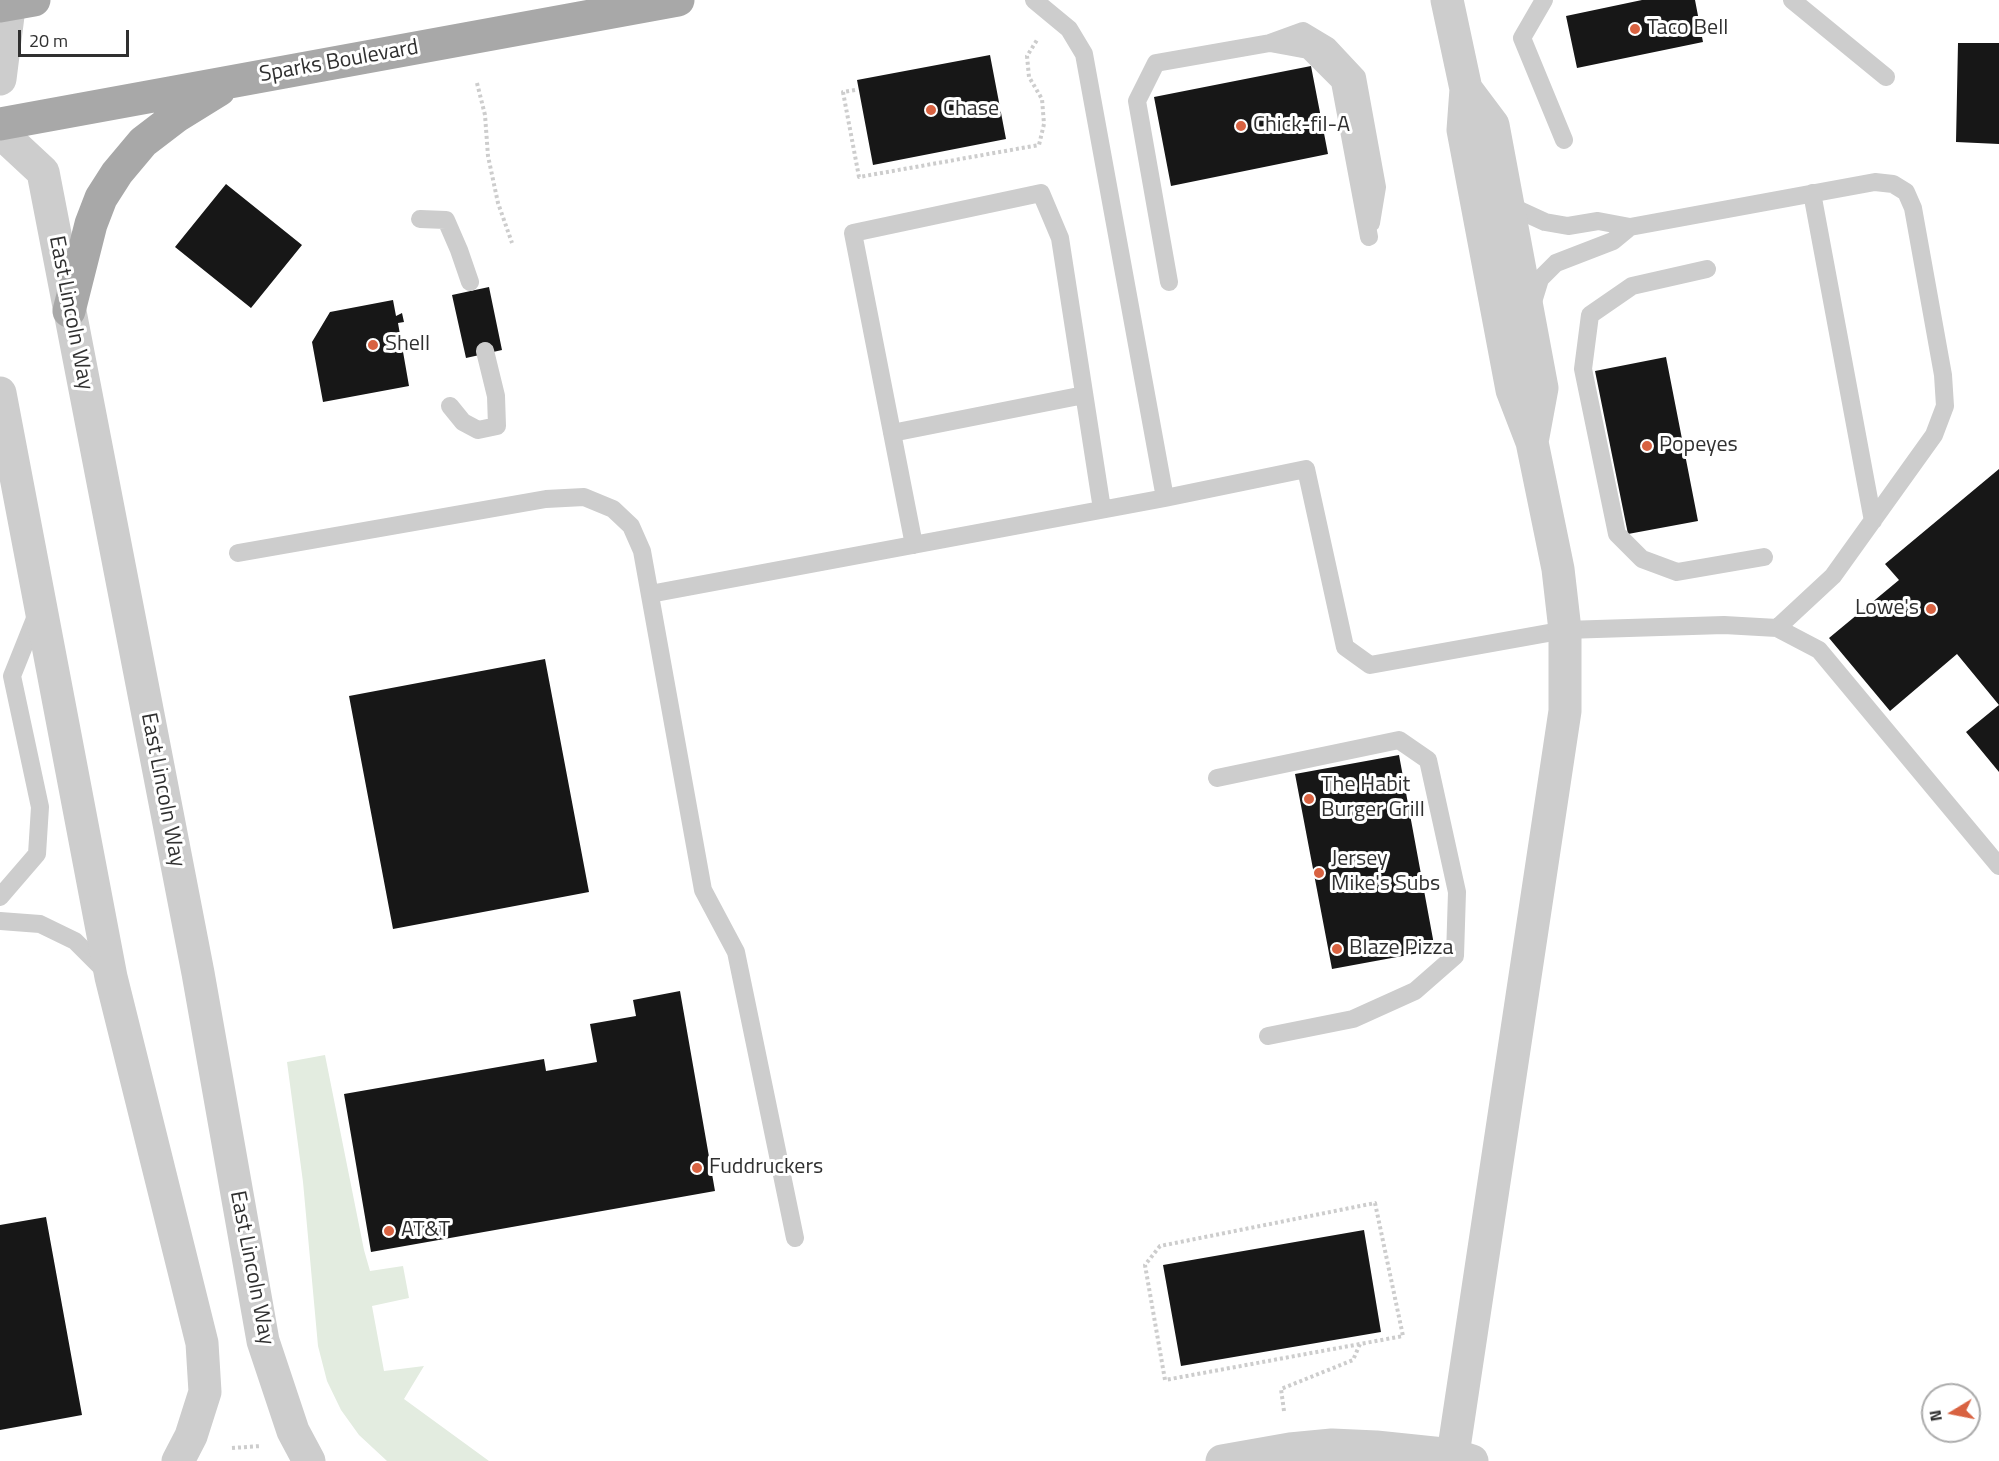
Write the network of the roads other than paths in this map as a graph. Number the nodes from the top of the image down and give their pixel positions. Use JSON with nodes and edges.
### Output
{"nodes":[{"id":1,"x":678,"y":0,"type":"edge"},
{"id":2,"x":1034,"y":0,"type":"edge"},
{"id":3,"x":1447,"y":0,"type":"edge"},
{"id":4,"x":1544,"y":0,"type":"edge"},
{"id":5,"x":1792,"y":0,"type":"edge"},
{"id":6,"x":11,"y":7,"type":"edge"},
{"id":7,"x":1886,"y":77,"type":"dead end"},
{"id":8,"x":0,"y":79,"type":"edge"},
{"id":9,"x":234,"y":81,"type":"junction"},
{"id":10,"x":1466,"y":89,"type":"junction"},
{"id":11,"x":0,"y":124,"type":"edge"},
{"id":12,"x":0,"y":132,"type":"edge"},
{"id":13,"x":1564,"y":140,"type":"dead end"},
{"id":14,"x":1812,"y":193,"type":"junction"},
{"id":15,"x":1508,"y":205,"type":"junction"},
{"id":16,"x":420,"y":219,"type":"dead end"},
{"id":17,"x":1630,"y":226,"type":"junction"},
{"id":18,"x":1369,"y":237,"type":"dead end"},
{"id":19,"x":1707,"y":269,"type":"dead end"},
{"id":20,"x":470,"y":282,"type":"dead end"},
{"id":21,"x":1169,"y":282,"type":"dead end"},
{"id":22,"x":69,"y":311,"type":"junction"},
{"id":23,"x":1528,"y":315,"type":"junction"},
{"id":24,"x":485,"y":351,"type":"dead end"},
{"id":25,"x":0,"y":393,"type":"edge"},
{"id":26,"x":1084,"y":394,"type":"junction"},
{"id":27,"x":450,"y":406,"type":"dead end"},
{"id":28,"x":892,"y":433,"type":"junction"},
{"id":29,"x":1532,"y":442,"type":"junction"},
{"id":30,"x":1165,"y":498,"type":"junction"},
{"id":31,"x":1102,"y":509,"type":"junction"},
{"id":32,"x":1873,"y":521,"type":"junction"},
{"id":33,"x":914,"y":545,"type":"junction"},
{"id":34,"x":238,"y":553,"type":"dead end"},
{"id":35,"x":1764,"y":557,"type":"dead end"},
{"id":36,"x":650,"y":594,"type":"junction"},
{"id":37,"x":40,"y":605,"type":"junction"},
{"id":38,"x":1777,"y":628,"type":"junction"},
{"id":39,"x":1565,"y":630,"type":"junction"},
{"id":40,"x":1217,"y":778,"type":"dead end"},
{"id":41,"x":1999,"y":866,"type":"edge"},
{"id":42,"x":0,"y":897,"type":"edge"},
{"id":43,"x":0,"y":921,"type":"edge"},
{"id":44,"x":111,"y":977,"type":"junction"},
{"id":45,"x":1268,"y":1036,"type":"dead end"},
{"id":46,"x":795,"y":1238,"type":"dead end"},
{"id":47,"x":1459,"y":1459,"type":"edge"},
{"id":48,"x":178,"y":1461,"type":"edge"},
{"id":49,"x":309,"y":1461,"type":"edge"},
{"id":50,"x":1222,"y":1461,"type":"edge"}],
"edges":[{"from":1,"to":9,"type":"main road","name":"Sparks Boulevard"},
{"from":2,"to":30,"type":"lane"},
{"from":3,"to":10,"type":"street"},
{"from":4,"to":13,"type":"lane"},
{"from":5,"to":7,"type":"lane"},
{"from":6,"to":8,"type":"street"},
{"from":9,"to":11,"type":"main road","name":"Sparks Boulevard"},
{"from":9,"to":22,"type":"main road"},
{"from":10,"to":15,"type":"street"},
{"from":10,"to":29,"type":"street"},
{"from":12,"to":22,"type":"street","name":"East Lincoln Way"},
{"from":14,"to":17,"type":"lane"},
{"from":14,"to":32,"type":"lane"},
{"from":14,"to":32,"type":"lane"},
{"from":15,"to":17,"type":"lane"},
{"from":15,"to":23,"type":"street"},
{"from":16,"to":20,"type":"lane"},
{"from":17,"to":23,"type":"lane"},
{"from":18,"to":21,"type":"lane"},
{"from":19,"to":35,"type":"lane"},
{"from":22,"to":49,"type":"street","name":"East Lincoln Way"},
{"from":23,"to":29,"type":"street"},
{"from":24,"to":27,"type":"lane"},
{"from":25,"to":37,"type":"street"},
{"from":26,"to":28,"type":"lane"},
{"from":26,"to":28,"type":"lane"},
{"from":26,"to":31,"type":"lane"},
{"from":28,"to":33,"type":"lane"},
{"from":29,"to":39,"type":"street"},
{"from":30,"to":31,"type":"lane"},
{"from":30,"to":39,"type":"lane"},
{"from":31,"to":33,"type":"lane"},
{"from":32,"to":38,"type":"lane"},
{"from":33,"to":36,"type":"lane"},
{"from":34,"to":36,"type":"lane"},
{"from":36,"to":46,"type":"lane"},
{"from":37,"to":42,"type":"lane"},
{"from":37,"to":44,"type":"street"},
{"from":38,"to":39,"type":"lane"},
{"from":38,"to":41,"type":"lane"},
{"from":39,"to":47,"type":"street"},
{"from":40,"to":45,"type":"lane"},
{"from":43,"to":44,"type":"lane"},
{"from":44,"to":48,"type":"street"},
{"from":47,"to":50,"type":"street"}]}
